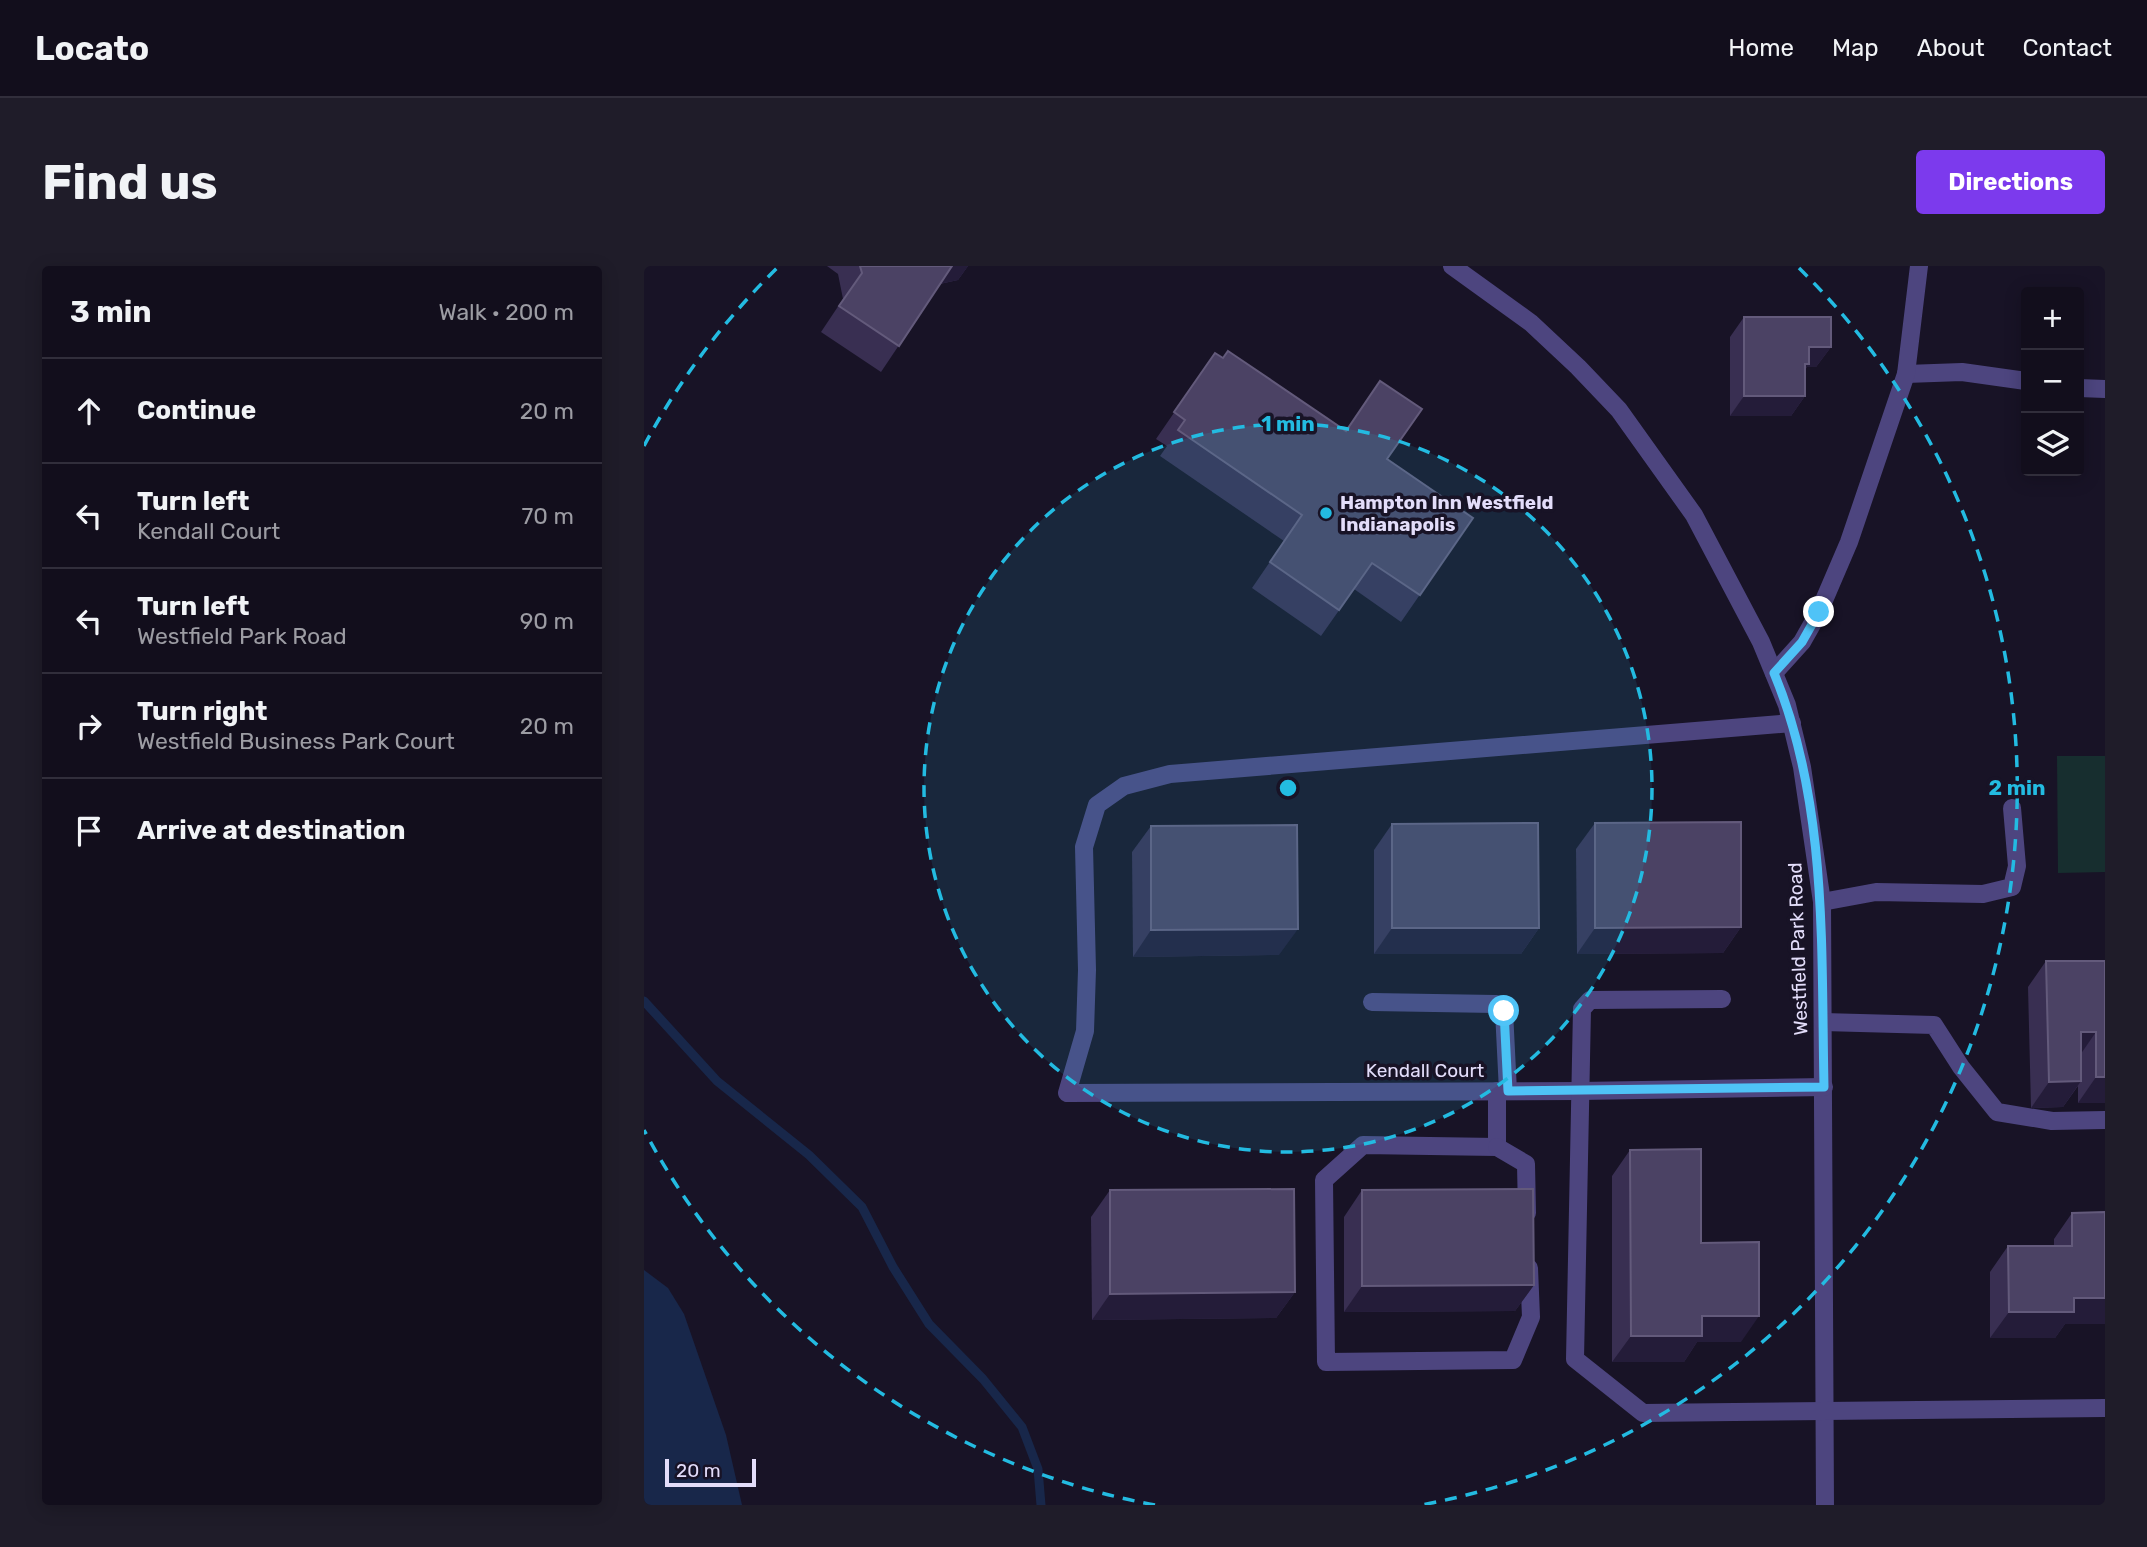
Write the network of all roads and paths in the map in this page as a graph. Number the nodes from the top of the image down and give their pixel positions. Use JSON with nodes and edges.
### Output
{"nodes":[{"id":1,"x":1452,"y":266,"type":"edge"},
{"id":2,"x":1919,"y":266,"type":"edge"},
{"id":3,"x":1906,"y":374,"type":"junction"},
{"id":4,"x":2021,"y":380,"type":"edge"},
{"id":5,"x":2084,"y":388,"type":"edge"},
{"id":6,"x":2105,"y":389,"type":"edge"},
{"id":7,"x":1774,"y":673,"type":"junction"},
{"id":8,"x":1792,"y":723,"type":"junction"},
{"id":9,"x":2012,"y":808,"type":"dead end"},
{"id":10,"x":1822,"y":902,"type":"junction"},
{"id":11,"x":1722,"y":999,"type":"dead end"},
{"id":12,"x":1373,"y":1002,"type":"dead end"},
{"id":13,"x":1823,"y":1022,"type":"junction"},
{"id":14,"x":1824,"y":1087,"type":"junction"},
{"id":15,"x":1502,"y":1091,"type":"junction"},
{"id":16,"x":1580,"y":1091,"type":"junction"},
{"id":17,"x":2105,"y":1120,"type":"edge"},
{"id":18,"x":1497,"y":1147,"type":"junction"},
{"id":19,"x":2105,"y":1408,"type":"edge"},
{"id":20,"x":1826,"y":1411,"type":"junction"},
{"id":21,"x":1825,"y":1505,"type":"edge"}],
"edges":[{"from":1,"to":7,"type":"street","name":"Westfield Park Road"},
{"from":2,"to":3,"type":"street"},
{"from":3,"to":4,"type":"street"},
{"from":3,"to":7,"type":"street"},
{"from":5,"to":6,"type":"street"},
{"from":7,"to":8,"type":"street","name":"Westfield Park Road"},
{"from":8,"to":10,"type":"street","name":"Westfield Park Road"},
{"from":8,"to":15,"type":"street","name":"Kendall Court"},
{"from":9,"to":10,"type":"street"},
{"from":10,"to":13,"type":"street","name":"Westfield Park Road"},
{"from":11,"to":16,"type":"street"},
{"from":12,"to":15,"type":"street"},
{"from":13,"to":14,"type":"street","name":"Westfield Park Road"},
{"from":13,"to":17,"type":"street"},
{"from":14,"to":16,"type":"street","name":"Kendall Court"},
{"from":14,"to":20,"type":"street","name":"Westfield Park Road"},
{"from":15,"to":16,"type":"street","name":"Kendall Court"},
{"from":15,"to":18,"type":"street"},
{"from":16,"to":20,"type":"street"},
{"from":18,"to":18,"type":"street"},
{"from":19,"to":20,"type":"street"},
{"from":20,"to":21,"type":"street","name":"Westfield Park Road"}]}
